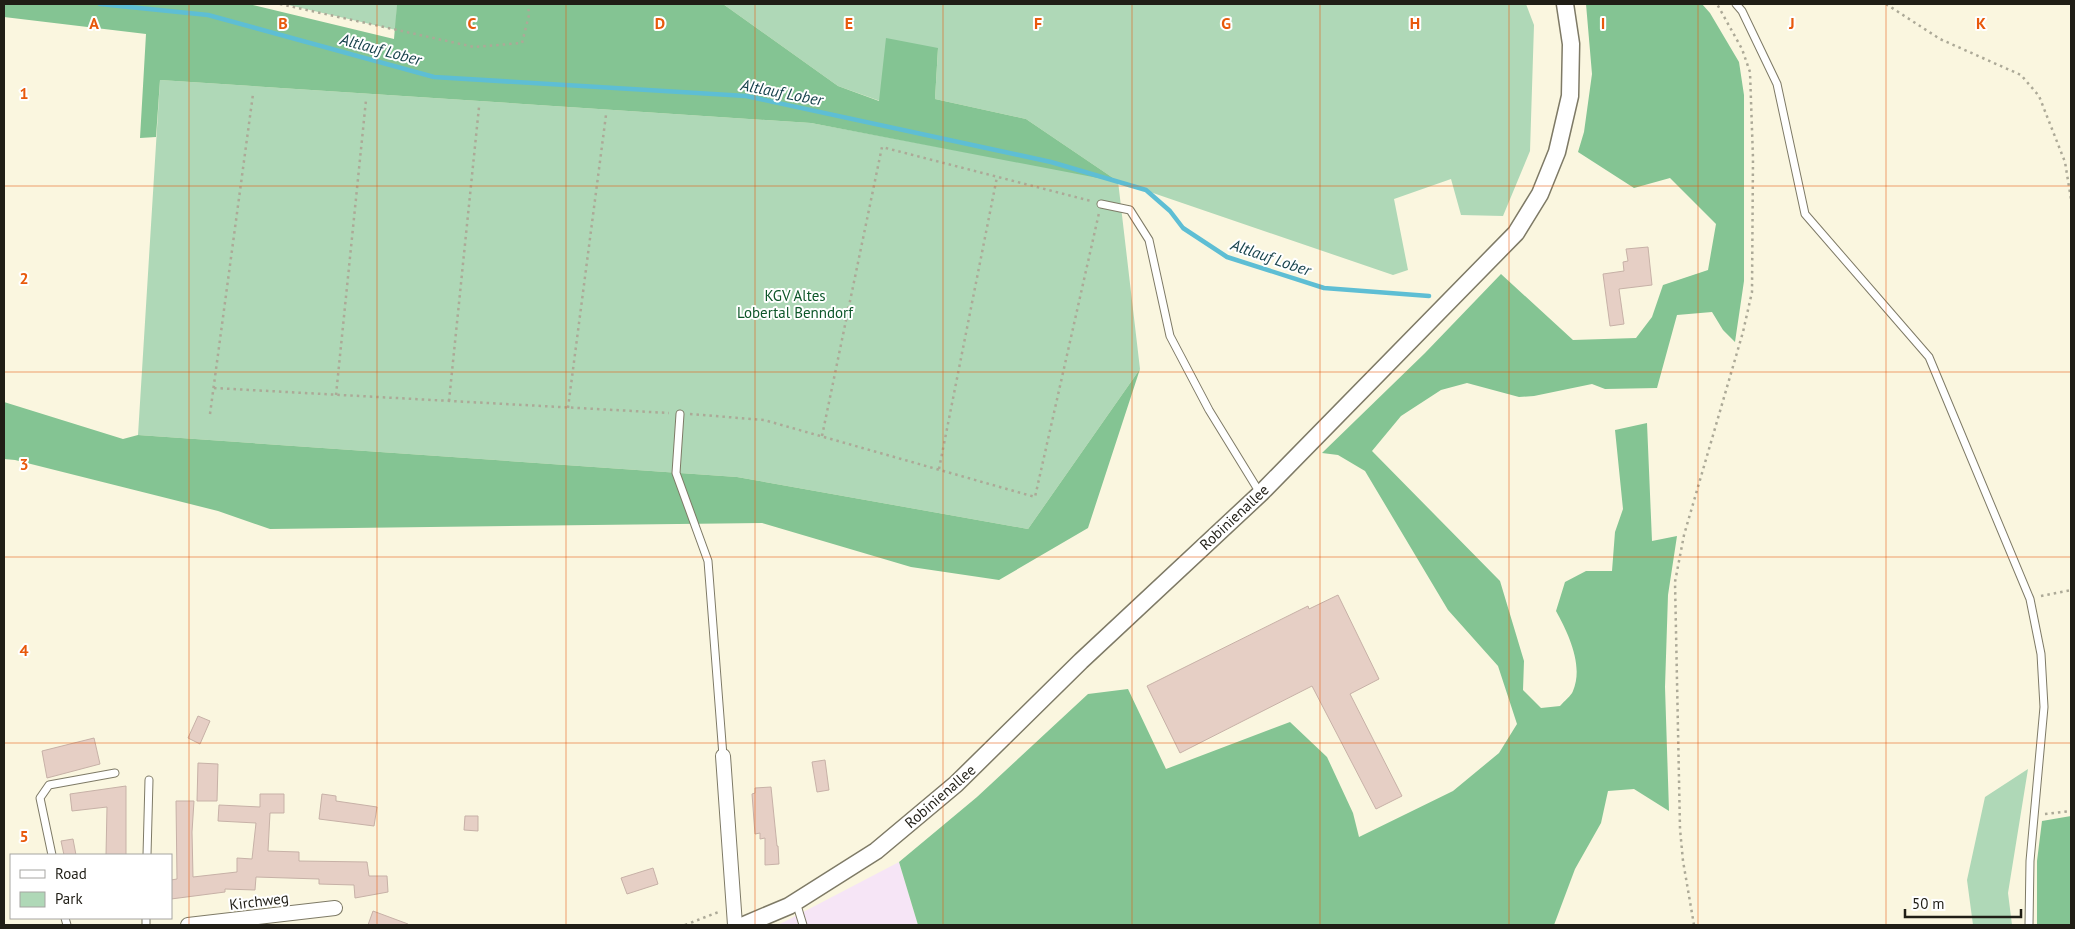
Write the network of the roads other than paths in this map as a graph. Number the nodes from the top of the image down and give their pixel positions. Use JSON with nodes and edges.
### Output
{"nodes":[{"id":1,"x":1565,"y":4,"type":"edge"},
{"id":2,"x":1736,"y":4,"type":"edge"},
{"id":3,"x":1101,"y":204,"type":"road end"},
{"id":4,"x":680,"y":414,"type":"road end"},
{"id":5,"x":1261,"y":494,"type":"junction"},
{"id":6,"x":723,"y":756,"type":"joint"},
{"id":7,"x":115,"y":773,"type":"dead end"},
{"id":8,"x":149,"y":780,"type":"dead end"},
{"id":9,"x":52,"y":854,"type":"edge"},
{"id":10,"x":148,"y":854,"type":"edge"},
{"id":11,"x":796,"y":901,"type":"junction"},
{"id":12,"x":335,"y":908,"type":"dead end"},
{"id":13,"x":188,"y":925,"type":"edge"},
{"id":14,"x":735,"y":925,"type":"edge"},
{"id":15,"x":744,"y":925,"type":"edge"},
{"id":16,"x":803,"y":925,"type":"edge"},
{"id":17,"x":2030,"y":925,"type":"edge"}],
"edges":[{"from":1,"to":5,"type":"street","name":"Robinienallee"},
{"from":2,"to":17,"type":"lane"},
{"from":3,"to":5,"type":"lane"},
{"from":4,"to":6,"type":"lane"},
{"from":5,"to":11,"type":"street","name":"Robinienallee"},
{"from":6,"to":14,"type":"street"},
{"from":7,"to":9,"type":"lane"},
{"from":8,"to":10,"type":"lane"},
{"from":11,"to":15,"type":"street","name":"Robinienallee"},
{"from":11,"to":16,"type":"lane"},
{"from":12,"to":13,"type":"street","name":"Kirchweg"}]}
